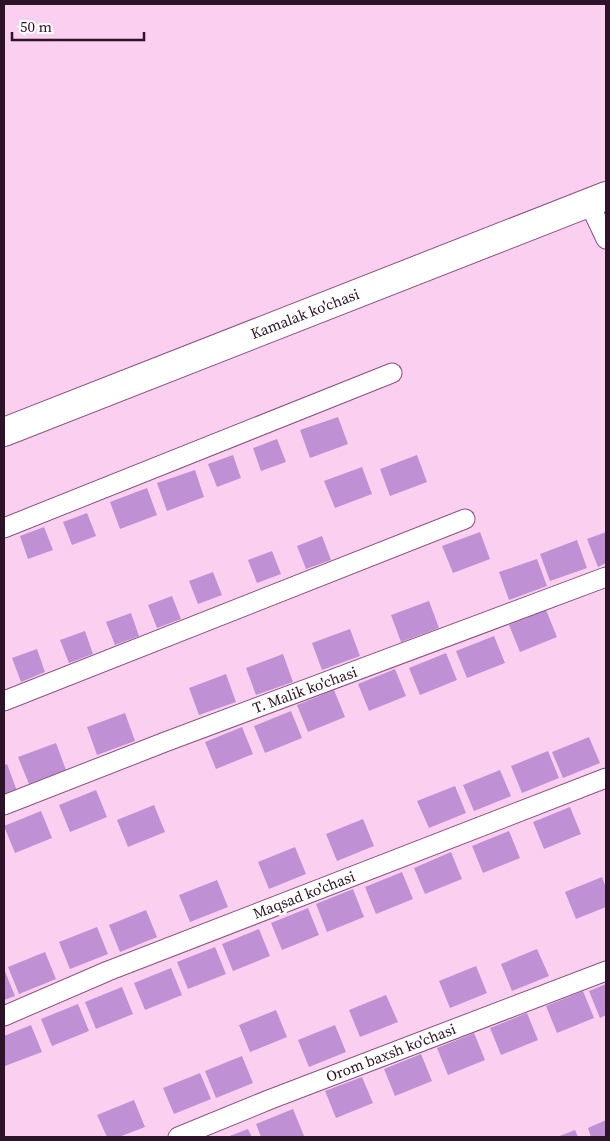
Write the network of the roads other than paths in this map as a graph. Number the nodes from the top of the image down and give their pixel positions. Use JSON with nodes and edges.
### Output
{"nodes":[{"id":1,"x":598,"y":199,"type":"edge"},
{"id":2,"x":606,"y":239,"type":"edge"},
{"id":3,"x":392,"y":373,"type":"dead end"},
{"id":4,"x":4,"y":432,"type":"edge"},
{"id":5,"x":465,"y":519,"type":"dead end"},
{"id":6,"x":4,"y":528,"type":"edge"},
{"id":7,"x":606,"y":577,"type":"edge"},
{"id":8,"x":4,"y":701,"type":"edge"},
{"id":9,"x":606,"y":778,"type":"edge"},
{"id":10,"x":4,"y":805,"type":"edge"},
{"id":11,"x":606,"y":971,"type":"edge"},
{"id":12,"x":4,"y":1016,"type":"edge"},
{"id":13,"x":178,"y":1137,"type":"edge"}],
"edges":[{"from":1,"to":2,"type":"street"},
{"from":1,"to":4,"type":"main road","name":"Kamalak ko'chasi"},
{"from":3,"to":6,"type":"street"},
{"from":5,"to":8,"type":"street"},
{"from":7,"to":10,"type":"street","name":"T. Malik ko'chasi"},
{"from":9,"to":12,"type":"street","name":"Maqsad ko'chasi"},
{"from":11,"to":13,"type":"street","name":"Orom baxsh ko'chasi"}]}
